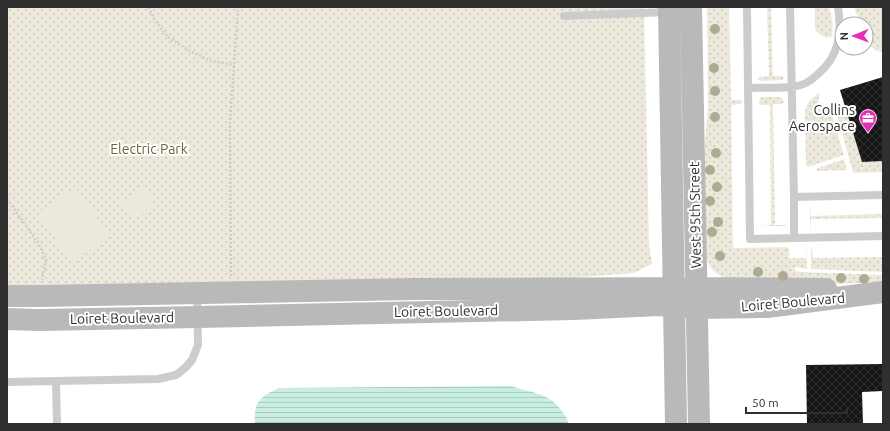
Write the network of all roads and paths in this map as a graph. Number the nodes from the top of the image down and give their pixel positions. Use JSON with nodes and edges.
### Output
{"nodes":[{"id":1,"x":149,"y":7,"type":"edge"},
{"id":2,"x":238,"y":7,"type":"edge"},
{"id":3,"x":691,"y":7,"type":"edge"},
{"id":4,"x":747,"y":7,"type":"edge"},
{"id":5,"x":790,"y":7,"type":"edge"},
{"id":6,"x":838,"y":7,"type":"edge"},
{"id":7,"x":669,"y":9,"type":"edge"},
{"id":8,"x":564,"y":16,"type":"dead end"},
{"id":9,"x":234,"y":65,"type":"junction"},
{"id":10,"x":792,"y":87,"type":"junction"},
{"id":11,"x":748,"y":88,"type":"junction"},
{"id":12,"x":883,"y":195,"type":"edge"},
{"id":13,"x":794,"y":197,"type":"junction"},
{"id":14,"x":7,"y":199,"type":"edge"},
{"id":15,"x":883,"y":236,"type":"edge"},
{"id":16,"x":794,"y":238,"type":"junction"},
{"id":17,"x":231,"y":278,"type":"dead end"},
{"id":18,"x":41,"y":283,"type":"dead end"},
{"id":19,"x":413,"y":289,"type":"junction"},
{"id":20,"x":883,"y":292,"type":"edge"},
{"id":21,"x":197,"y":293,"type":"junction"},
{"id":22,"x":7,"y":296,"type":"edge"},
{"id":23,"x":674,"y":297,"type":"junction"},
{"id":24,"x":697,"y":298,"type":"junction"},
{"id":25,"x":414,"y":312,"type":"junction"},
{"id":26,"x":198,"y":317,"type":"junction"},
{"id":27,"x":7,"y":319,"type":"edge"},
{"id":28,"x":56,"y":381,"type":"junction"},
{"id":29,"x":7,"y":382,"type":"edge"},
{"id":30,"x":57,"y":424,"type":"edge"},
{"id":31,"x":676,"y":424,"type":"edge"},
{"id":32,"x":699,"y":424,"type":"edge"}],
"edges":[{"from":1,"to":9,"type":"path"},
{"from":2,"to":9,"type":"path"},
{"from":3,"to":24,"type":"street","name":"West 95th Street"},
{"from":4,"to":11,"type":"lane"},
{"from":5,"to":10,"type":"lane"},
{"from":6,"to":10,"type":"lane"},
{"from":7,"to":8,"type":"lane"},
{"from":7,"to":23,"type":"street","name":"West 95th Street"},
{"from":9,"to":17,"type":"path"},
{"from":10,"to":11,"type":"lane"},
{"from":10,"to":13,"type":"lane"},
{"from":11,"to":16,"type":"lane"},
{"from":12,"to":13,"type":"lane"},
{"from":13,"to":16,"type":"lane"},
{"from":14,"to":18,"type":"path"},
{"from":15,"to":16,"type":"lane"},
{"from":19,"to":21,"type":"street","name":"Loiret Boulevard"},
{"from":19,"to":23,"type":"street","name":"Loiret Boulevard"},
{"from":19,"to":25,"type":"street"},
{"from":20,"to":24,"type":"street","name":"Loiret Boulevard"},
{"from":21,"to":22,"type":"street","name":"Loiret Boulevard"},
{"from":21,"to":26,"type":"lane"},
{"from":23,"to":24,"type":"street","name":"Loiret Boulevard"},
{"from":23,"to":25,"type":"street","name":"Loiret Boulevard"},
{"from":23,"to":31,"type":"street","name":"West 95th Street"},
{"from":24,"to":32,"type":"street","name":"West 95th Street"},
{"from":25,"to":26,"type":"street","name":"Loiret Boulevard"},
{"from":26,"to":27,"type":"street","name":"Loiret Boulevard"},
{"from":26,"to":28,"type":"lane"},
{"from":28,"to":29,"type":"lane"},
{"from":28,"to":30,"type":"lane"}]}
